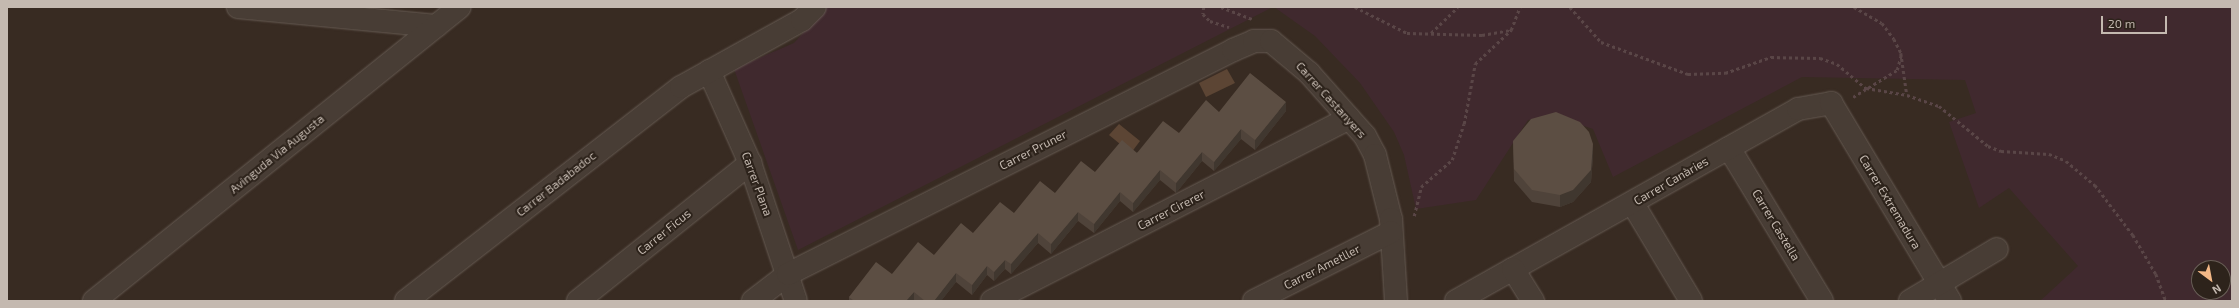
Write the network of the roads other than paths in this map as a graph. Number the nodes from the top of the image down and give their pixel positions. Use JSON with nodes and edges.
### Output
{"nodes":[{"id":1,"x":238,"y":7,"type":"edge"},
{"id":2,"x":460,"y":7,"type":"edge"},
{"id":3,"x":815,"y":7,"type":"edge"},
{"id":4,"x":436,"y":26,"type":"junction"},
{"id":5,"x":1281,"y":46,"type":"joint"},
{"id":6,"x":709,"y":71,"type":"junction"},
{"id":7,"x":1831,"y":103,"type":"joint"},
{"id":8,"x":1350,"y":118,"type":"junction"},
{"id":9,"x":1729,"y":148,"type":"junction"},
{"id":10,"x":750,"y":163,"type":"junction"},
{"id":11,"x":1633,"y":204,"type":"junction"},
{"id":12,"x":1391,"y":226,"type":"junction"},
{"id":13,"x":1997,"y":249,"type":"dead end"},
{"id":14,"x":1513,"y":269,"type":"junction"},
{"id":15,"x":788,"y":274,"type":"junction"},
{"id":16,"x":1945,"y":292,"type":"edge"},
{"id":17,"x":94,"y":301,"type":"edge"},
{"id":18,"x":406,"y":301,"type":"edge"},
{"id":19,"x":578,"y":301,"type":"edge"},
{"id":20,"x":753,"y":301,"type":"edge"},
{"id":21,"x":796,"y":301,"type":"edge"},
{"id":22,"x":992,"y":301,"type":"edge"},
{"id":23,"x":1254,"y":301,"type":"edge"},
{"id":24,"x":1396,"y":301,"type":"edge"},
{"id":25,"x":1456,"y":301,"type":"edge"},
{"id":26,"x":1532,"y":301,"type":"edge"},
{"id":27,"x":1691,"y":301,"type":"edge"},
{"id":28,"x":1822,"y":301,"type":"edge"},
{"id":29,"x":1910,"y":301,"type":"edge"}],
"edges":[{"from":1,"to":4,"type":"street"},
{"from":2,"to":4,"type":"street","name":"Avinguda Via Augusta"},
{"from":3,"to":6,"type":"street","name":"Carrer Badabadoc"},
{"from":4,"to":17,"type":"street","name":"Avinguda Via Augusta"},
{"from":5,"to":8,"type":"street","name":"Carrer Castanyers"},
{"from":5,"to":15,"type":"street","name":"Carrer Pruner"},
{"from":6,"to":10,"type":"street","name":"Carrer Plana"},
{"from":6,"to":18,"type":"street","name":"Carrer Badabadoc"},
{"from":7,"to":9,"type":"street","name":"Carrer Canàries"},
{"from":7,"to":16,"type":"street","name":"Carrer Extremadura"},
{"from":8,"to":12,"type":"street","name":"Carrer Castanyers"},
{"from":8,"to":22,"type":"street","name":"Carrer Cirerer"},
{"from":9,"to":11,"type":"street","name":"Carrer Canàries"},
{"from":9,"to":28,"type":"street","name":"Carrer Castella"},
{"from":10,"to":15,"type":"street","name":"Carrer Plana"},
{"from":10,"to":19,"type":"street","name":"Carrer Ficus"},
{"from":11,"to":14,"type":"street","name":"Carrer Canàries"},
{"from":11,"to":27,"type":"street"},
{"from":12,"to":23,"type":"street","name":"Carrer Ametller"},
{"from":12,"to":24,"type":"street","name":"Carrer Castanyers"},
{"from":13,"to":16,"type":"street"},
{"from":14,"to":25,"type":"street","name":"Carrer Canàries"},
{"from":14,"to":26,"type":"street"},
{"from":15,"to":20,"type":"street","name":"Carrer Pruner"},
{"from":15,"to":21,"type":"street","name":"Carrer Plana"},
{"from":16,"to":29,"type":"street"}]}
